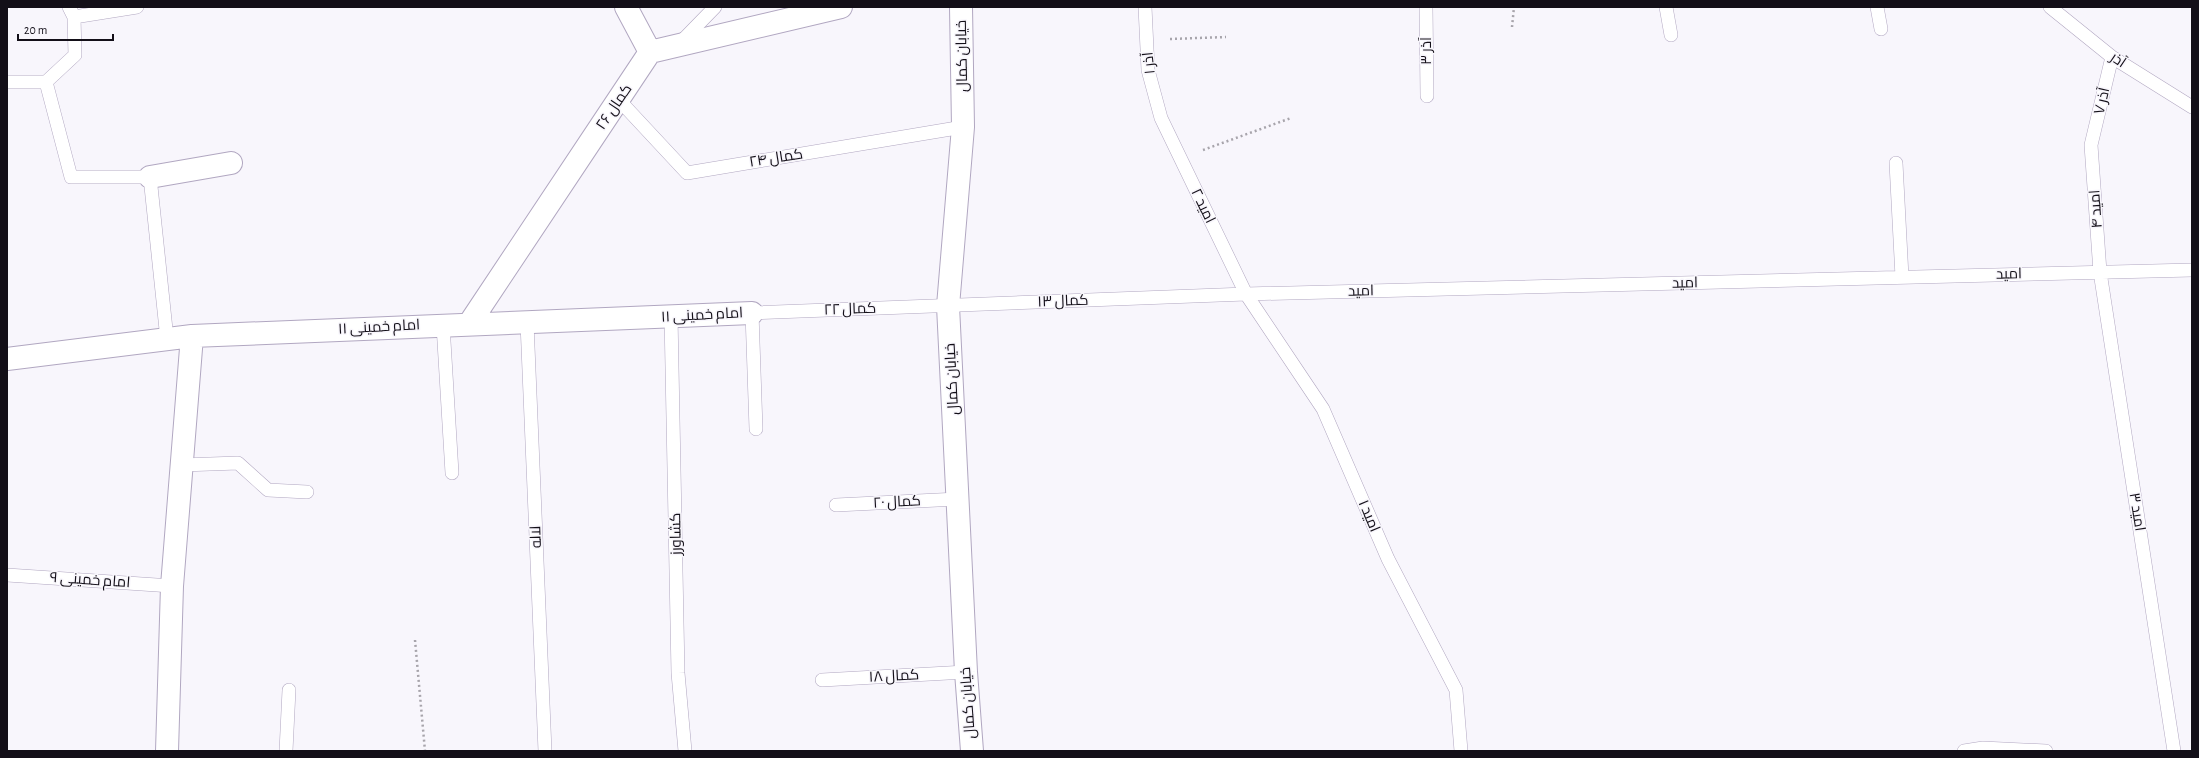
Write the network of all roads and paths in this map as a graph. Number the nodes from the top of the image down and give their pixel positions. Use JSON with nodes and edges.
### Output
{"nodes":[{"id":1,"x":137,"y":7,"type":"edge"},
{"id":2,"x":626,"y":7,"type":"edge"},
{"id":3,"x":715,"y":7,"type":"edge"},
{"id":4,"x":841,"y":7,"type":"edge"},
{"id":5,"x":961,"y":7,"type":"edge"},
{"id":6,"x":1145,"y":7,"type":"edge"},
{"id":7,"x":1426,"y":7,"type":"edge"},
{"id":8,"x":1514,"y":7,"type":"edge"},
{"id":9,"x":1666,"y":7,"type":"edge"},
{"id":10,"x":1877,"y":7,"type":"edge"},
{"id":11,"x":2050,"y":7,"type":"edge"},
{"id":12,"x":72,"y":12,"type":"edge"},
{"id":13,"x":1512,"y":27,"type":"dead end"},
{"id":14,"x":1881,"y":30,"type":"dead end"},
{"id":15,"x":1671,"y":35,"type":"dead end"},
{"id":16,"x":1226,"y":37,"type":"dead end"},
{"id":17,"x":1147,"y":40,"type":"junction"},
{"id":18,"x":678,"y":46,"type":"junction"},
{"id":19,"x":650,"y":52,"type":"junction"},
{"id":20,"x":2112,"y":57,"type":"junction"},
{"id":21,"x":7,"y":82,"type":"edge"},
{"id":22,"x":46,"y":82,"type":"junction"},
{"id":23,"x":1427,"y":96,"type":"dead end"},
{"id":24,"x":618,"y":100,"type":"junction"},
{"id":25,"x":2192,"y":107,"type":"edge"},
{"id":26,"x":1161,"y":118,"type":"joint"},
{"id":27,"x":1291,"y":118,"type":"dead end"},
{"id":28,"x":963,"y":127,"type":"junction"},
{"id":29,"x":2091,"y":145,"type":"joint"},
{"id":30,"x":1181,"y":158,"type":"junction"},
{"id":31,"x":230,"y":163,"type":"dead end"},
{"id":32,"x":1896,"y":163,"type":"dead end"},
{"id":33,"x":150,"y":177,"type":"junction"},
{"id":34,"x":2192,"y":270,"type":"edge"},
{"id":35,"x":2100,"y":272,"type":"junction"},
{"id":36,"x":1902,"y":277,"type":"junction"},
{"id":37,"x":1246,"y":294,"type":"junction"},
{"id":38,"x":1178,"y":296,"type":"joint"},
{"id":39,"x":948,"y":306,"type":"junction"},
{"id":40,"x":752,"y":313,"type":"junction"},
{"id":41,"x":671,"y":316,"type":"junction"},
{"id":42,"x":443,"y":324,"type":"junction"},
{"id":43,"x":469,"y":324,"type":"junction"},
{"id":44,"x":526,"y":324,"type":"junction"},
{"id":45,"x":192,"y":336,"type":"junction"},
{"id":46,"x":167,"y":340,"type":"junction"},
{"id":47,"x":7,"y":359,"type":"edge"},
{"id":48,"x":756,"y":429,"type":"dead end"},
{"id":49,"x":182,"y":465,"type":"junction"},
{"id":50,"x":452,"y":473,"type":"dead end"},
{"id":51,"x":307,"y":492,"type":"dead end"},
{"id":52,"x":958,"y":499,"type":"junction"},
{"id":53,"x":836,"y":505,"type":"dead end"},
{"id":54,"x":7,"y":575,"type":"edge"},
{"id":55,"x":172,"y":586,"type":"junction"},
{"id":56,"x":415,"y":640,"type":"dead end"},
{"id":57,"x":966,"y":672,"type":"junction"},
{"id":58,"x":822,"y":680,"type":"dead end"},
{"id":59,"x":289,"y":690,"type":"dead end"},
{"id":60,"x":167,"y":751,"type":"edge"},
{"id":61,"x":286,"y":751,"type":"edge"},
{"id":62,"x":425,"y":751,"type":"edge"},
{"id":63,"x":545,"y":751,"type":"edge"},
{"id":64,"x":685,"y":751,"type":"edge"},
{"id":65,"x":972,"y":751,"type":"edge"},
{"id":66,"x":1460,"y":751,"type":"edge"},
{"id":67,"x":1964,"y":751,"type":"edge"},
{"id":68,"x":2046,"y":751,"type":"edge"},
{"id":69,"x":2168,"y":751,"type":"edge"},
{"id":70,"x":2174,"y":751,"type":"edge"}],
"edges":[{"from":1,"to":12,"type":"lane"},
{"from":2,"to":19,"type":"street"},
{"from":3,"to":18,"type":"lane"},
{"from":4,"to":18,"type":"street"},
{"from":5,"to":28,"type":"street","name":"خیابان کمال"},
{"from":6,"to":17,"type":"lane","name":"آذر ۱"},
{"from":7,"to":23,"type":"lane","name":"آذر ۳"},
{"from":8,"to":13,"type":"path"},
{"from":9,"to":15,"type":"lane"},
{"from":10,"to":14,"type":"lane"},
{"from":11,"to":20,"type":"lane","name":"آذر"},
{"from":12,"to":22,"type":"lane"},
{"from":16,"to":17,"type":"path"},
{"from":17,"to":26,"type":"lane","name":"آذر ۱"},
{"from":18,"to":19,"type":"street"},
{"from":19,"to":24,"type":"street","name":"کمال ۲۶"},
{"from":20,"to":25,"type":"lane","name":"آذر"},
{"from":20,"to":29,"type":"lane","name":"آذر ۷"},
{"from":21,"to":22,"type":"lane"},
{"from":22,"to":33,"type":"lane"},
{"from":24,"to":28,"type":"lane","name":"کمال ۲۴"},
{"from":24,"to":43,"type":"street","name":"کمال ۲۶"},
{"from":26,"to":30,"type":"lane","name":"امید ۲"},
{"from":27,"to":30,"type":"path"},
{"from":28,"to":39,"type":"street","name":"خیابان کمال"},
{"from":29,"to":35,"type":"lane","name":"امید ۴"},
{"from":30,"to":37,"type":"lane","name":"امید ۲"},
{"from":31,"to":33,"type":"street"},
{"from":32,"to":36,"type":"lane"},
{"from":33,"to":46,"type":"lane"},
{"from":34,"to":35,"type":"lane","name":"امید"},
{"from":35,"to":36,"type":"lane","name":"امید"},
{"from":35,"to":70,"type":"lane","name":"امید ۳"},
{"from":36,"to":37,"type":"lane","name":"امید"},
{"from":37,"to":38,"type":"lane","name":"امید"},
{"from":37,"to":66,"type":"lane","name":"امید ۱"},
{"from":38,"to":39,"type":"lane","name":"کمال ۱۳"},
{"from":39,"to":40,"type":"lane","name":"کمال ۲۲"},
{"from":39,"to":52,"type":"street","name":"خیابان کمال"},
{"from":40,"to":41,"type":"street","name":"امام خمینی ۱۱"},
{"from":40,"to":48,"type":"lane"},
{"from":41,"to":44,"type":"street","name":"امام خمینی ۱۱"},
{"from":41,"to":64,"type":"lane","name":"کشاورز"},
{"from":42,"to":43,"type":"street","name":"امام خمینی ۱۱"},
{"from":42,"to":45,"type":"street","name":"امام خمینی ۱۱"},
{"from":42,"to":50,"type":"lane"},
{"from":43,"to":44,"type":"street","name":"امام خمینی ۱۱"},
{"from":44,"to":63,"type":"lane","name":"لاله"},
{"from":45,"to":46,"type":"street","name":"امام خمینی ۱۱"},
{"from":45,"to":49,"type":"street"},
{"from":46,"to":47,"type":"street","name":"امام خمینی ۱۱"},
{"from":49,"to":51,"type":"lane"},
{"from":49,"to":55,"type":"street"},
{"from":52,"to":53,"type":"lane","name":"کمال ۲۰"},
{"from":52,"to":57,"type":"street","name":"خیابان کمال"},
{"from":54,"to":55,"type":"lane","name":"امام خمینی ۹"},
{"from":55,"to":60,"type":"street"},
{"from":56,"to":62,"type":"path"},
{"from":57,"to":58,"type":"lane","name":"کمال ۱۸"},
{"from":57,"to":65,"type":"street","name":"خیابان کمال"},
{"from":59,"to":61,"type":"lane"},
{"from":67,"to":68,"type":"lane"},
{"from":69,"to":70,"type":"lane"}]}
